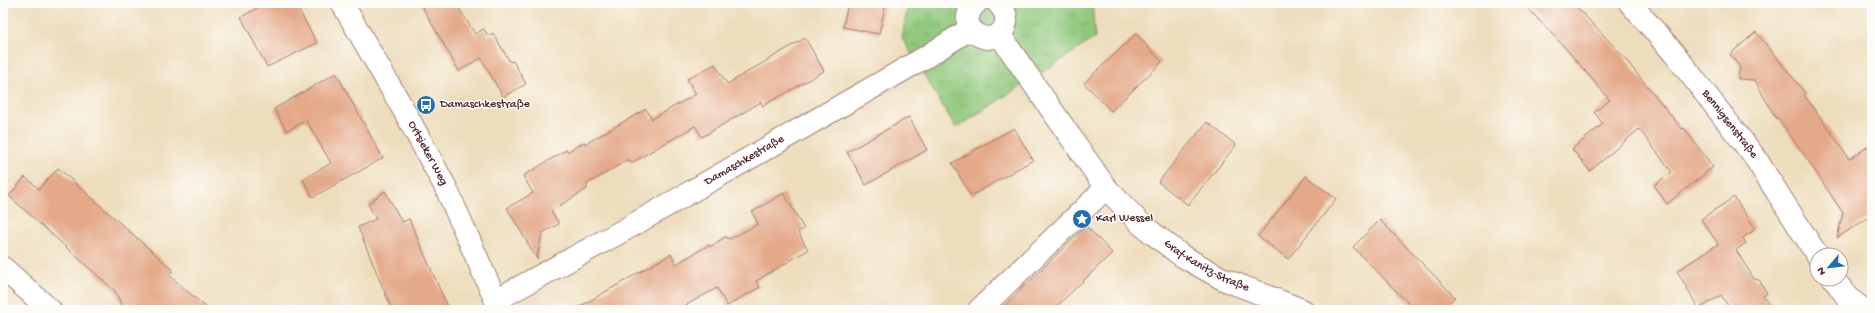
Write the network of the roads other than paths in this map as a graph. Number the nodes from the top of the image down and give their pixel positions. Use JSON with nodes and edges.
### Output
{"nodes":[{"id":1,"x":342,"y":3,"type":"edge"},
{"id":2,"x":976,"y":3,"type":"edge"},
{"id":3,"x":1630,"y":3,"type":"edge"},
{"id":4,"x":1002,"y":4,"type":"edge"},
{"id":5,"x":970,"y":29,"type":"junction"},
{"id":6,"x":999,"y":34,"type":"junction"},
{"id":7,"x":1106,"y":188,"type":"junction"},
{"id":8,"x":1812,"y":247,"type":"edge"},
{"id":9,"x":3,"y":268,"type":"edge"},
{"id":10,"x":1840,"y":287,"type":"edge"},
{"id":11,"x":498,"y":305,"type":"edge"},
{"id":12,"x":49,"y":310,"type":"edge"},
{"id":13,"x":979,"y":310,"type":"edge"},
{"id":14,"x":1302,"y":310,"type":"edge"},
{"id":15,"x":1864,"y":310,"type":"edge"}],
"edges":[{"from":1,"to":11,"type":"street","name":"Ortsieker Weg"},
{"from":2,"to":5,"type":"street"},
{"from":3,"to":8,"type":"street","name":"Bennigsenstraße"},
{"from":4,"to":6,"type":"street"},
{"from":5,"to":6,"type":"street"},
{"from":5,"to":11,"type":"street","name":"Damaschkestraße"},
{"from":6,"to":7,"type":"street","name":"Graf-Kanitz-Straße"},
{"from":7,"to":13,"type":"street"},
{"from":7,"to":14,"type":"street","name":"Graf-Kanitz-Straße"},
{"from":9,"to":12,"type":"street"},
{"from":10,"to":15,"type":"street"}]}
